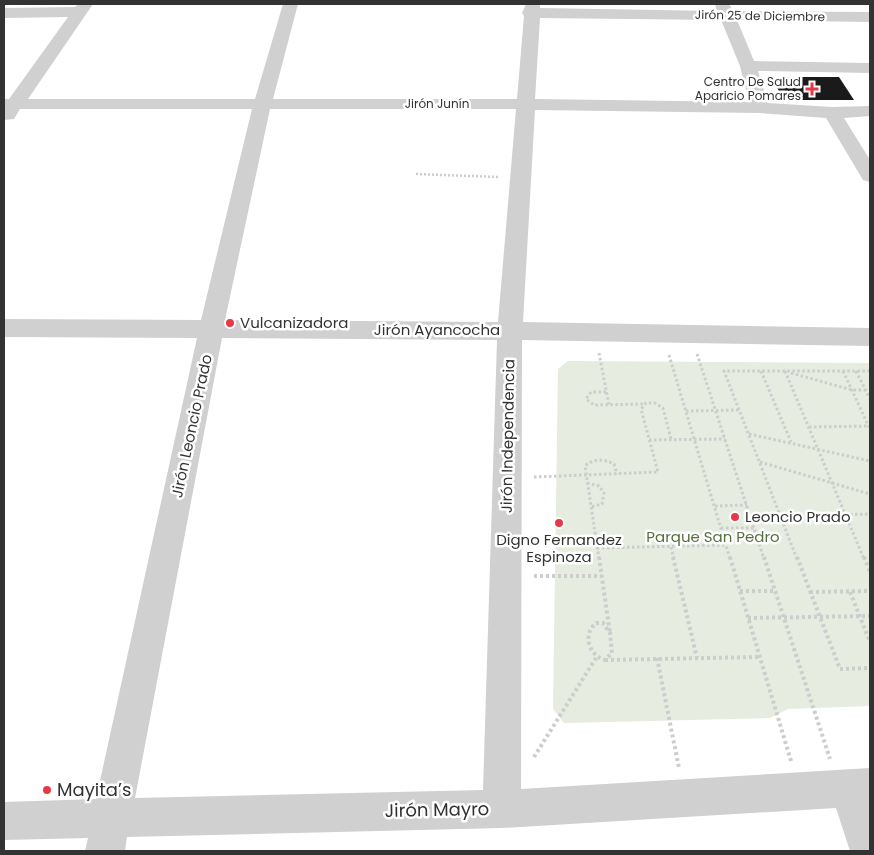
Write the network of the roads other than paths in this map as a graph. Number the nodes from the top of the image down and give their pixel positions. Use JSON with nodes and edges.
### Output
{"nodes":[{"id":1,"x":290,"y":4,"type":"edge"},
{"id":2,"x":82,"y":8,"type":"edge"},
{"id":3,"x":532,"y":9,"type":"edge"},
{"id":4,"x":724,"y":10,"type":"edge"},
{"id":5,"x":4,"y":13,"type":"edge"},
{"id":6,"x":870,"y":17,"type":"edge"},
{"id":7,"x":748,"y":66,"type":"junction"},
{"id":8,"x":870,"y":68,"type":"edge"},
{"id":9,"x":9,"y":104,"type":"edge"},
{"id":10,"x":526,"y":104,"type":"junction"},
{"id":11,"x":262,"y":105,"type":"junction"},
{"id":12,"x":760,"y":108,"type":"junction"},
{"id":13,"x":832,"y":113,"type":"junction"},
{"id":14,"x":864,"y":117,"type":"edge"},
{"id":15,"x":4,"y":120,"type":"edge"},
{"id":16,"x":870,"y":176,"type":"edge"},
{"id":17,"x":4,"y":328,"type":"edge"},
{"id":18,"x":212,"y":330,"type":"junction"},
{"id":19,"x":510,"y":331,"type":"junction"},
{"id":20,"x":870,"y":336,"type":"edge"},
{"id":21,"x":852,"y":787,"type":"edge"},
{"id":22,"x":502,"y":809,"type":"junction"},
{"id":23,"x":4,"y":821,"type":"edge"},
{"id":24,"x":108,"y":835,"type":"edge"},
{"id":25,"x":870,"y":851,"type":"edge"}],
"edges":[{"from":1,"to":11,"type":"street","name":"Jirón Leoncio Prado"},
{"from":2,"to":5,"type":"street"},
{"from":2,"to":9,"type":"street"},
{"from":3,"to":4,"type":"street","name":"Jirón 25 de Diciembre"},
{"from":3,"to":10,"type":"street","name":"Jirón Independencia"},
{"from":4,"to":6,"type":"street","name":"Jirón 25 de Diciembre"},
{"from":4,"to":7,"type":"street"},
{"from":7,"to":8,"type":"street"},
{"from":7,"to":12,"type":"street"},
{"from":9,"to":11,"type":"street","name":"Jirón Junín"},
{"from":9,"to":15,"type":"street"},
{"from":10,"to":11,"type":"street","name":"Jirón Junín"},
{"from":10,"to":12,"type":"street","name":"Jirón Junín"},
{"from":10,"to":19,"type":"street","name":"Jirón Independencia"},
{"from":11,"to":18,"type":"street","name":"Jirón Leoncio Prado"},
{"from":12,"to":13,"type":"street","name":"Jirón Junín"},
{"from":13,"to":14,"type":"street","name":"Jirón Junín"},
{"from":13,"to":16,"type":"street"},
{"from":17,"to":18,"type":"street","name":"Jirón Ayancocha"},
{"from":18,"to":19,"type":"street","name":"Jirón Ayancocha"},
{"from":18,"to":24,"type":"street","name":"Jirón Leoncio Prado"},
{"from":19,"to":20,"type":"street","name":"Jirón Ayancocha"},
{"from":19,"to":22,"type":"street","name":"Jirón Independencia"},
{"from":21,"to":22,"type":"street","name":"Jirón Mayro"},
{"from":21,"to":25,"type":"street"},
{"from":22,"to":24,"type":"street","name":"Jirón Mayro"},
{"from":23,"to":24,"type":"street","name":"Jirón Mayro"}]}
